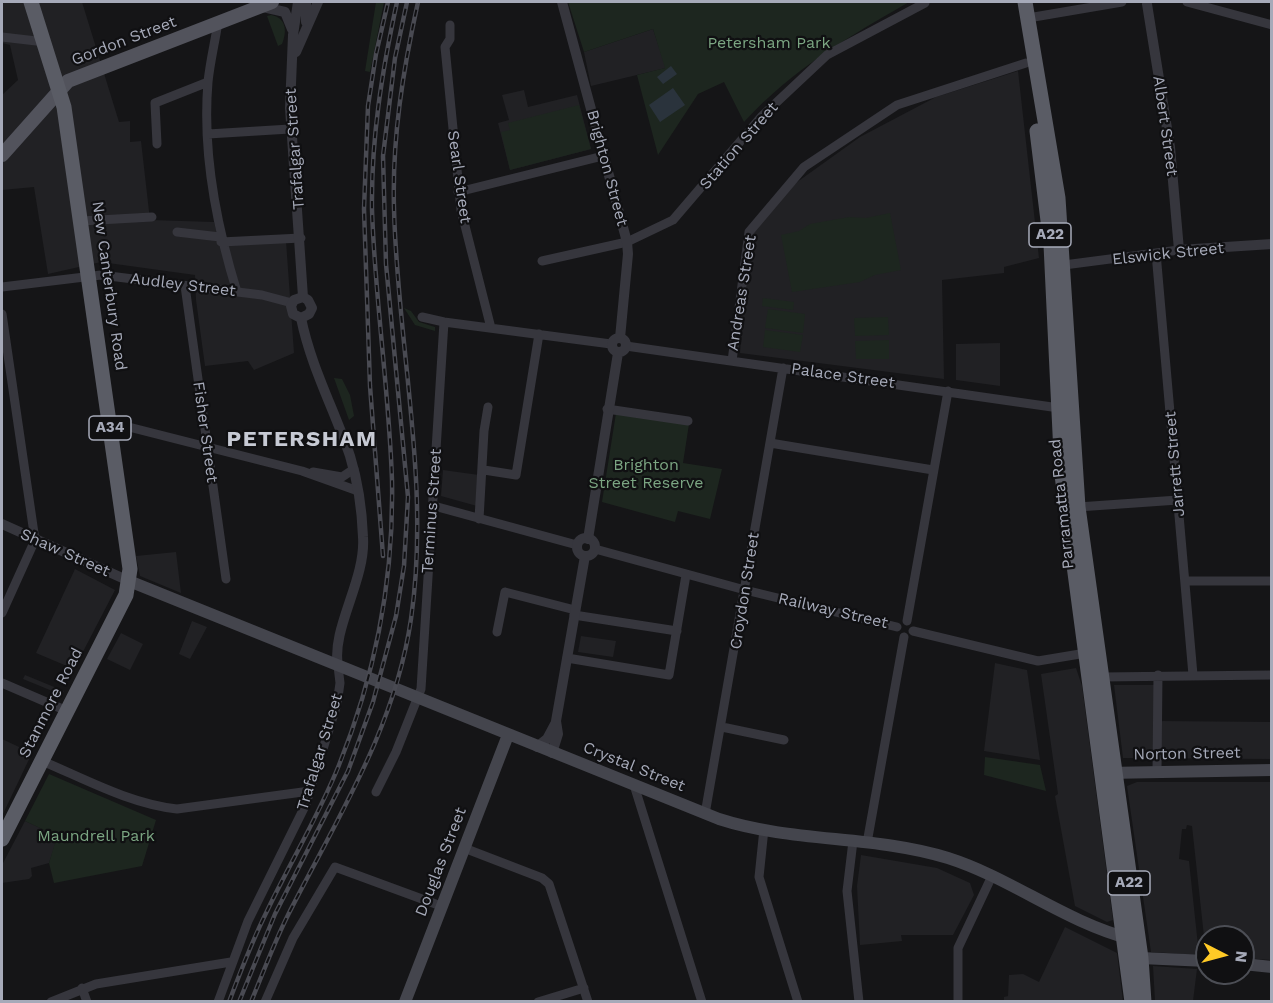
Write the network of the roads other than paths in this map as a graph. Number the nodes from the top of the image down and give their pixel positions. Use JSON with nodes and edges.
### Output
{"nodes":[{"id":1,"x":31,"y":2,"type":"edge"},
{"id":2,"x":298,"y":2,"type":"edge"},
{"id":3,"x":306,"y":2,"type":"edge"},
{"id":4,"x":318,"y":2,"type":"edge"},
{"id":5,"x":562,"y":2,"type":"edge"},
{"id":6,"x":1016,"y":2,"type":"edge"},
{"id":7,"x":1025,"y":2,"type":"edge"},
{"id":8,"x":1122,"y":2,"type":"edge"},
{"id":9,"x":1145,"y":2,"type":"edge"},
{"id":10,"x":1187,"y":2,"type":"edge"},
{"id":11,"x":925,"y":3,"type":"dead end"},
{"id":12,"x":265,"y":4,"type":"edge"},
{"id":13,"x":1028,"y":18,"type":"junction"},
{"id":14,"x":218,"y":22,"type":"junction"},
{"id":15,"x":306,"y":25,"type":"junction"},
{"id":16,"x":450,"y":25,"type":"dead end"},
{"id":17,"x":1272,"y":25,"type":"edge"},
{"id":18,"x":293,"y":35,"type":"junction"},
{"id":19,"x":2,"y":37,"type":"edge"},
{"id":20,"x":45,"y":42,"type":"junction"},
{"id":21,"x":1026,"y":63,"type":"junction"},
{"id":22,"x":292,"y":64,"type":"junction"},
{"id":23,"x":208,"y":82,"type":"junction"},
{"id":24,"x":59,"y":90,"type":"junction"},
{"id":25,"x":290,"y":129,"type":"junction"},
{"id":26,"x":208,"y":134,"type":"junction"},
{"id":27,"x":158,"y":144,"type":"dead end"},
{"id":28,"x":2,"y":155,"type":"edge"},
{"id":29,"x":603,"y":156,"type":"junction"},
{"id":30,"x":458,"y":192,"type":"junction"},
{"id":31,"x":152,"y":217,"type":"dead end"},
{"id":32,"x":81,"y":221,"type":"junction"},
{"id":33,"x":177,"y":232,"type":"dead end"},
{"id":34,"x":301,"y":238,"type":"junction"},
{"id":35,"x":221,"y":239,"type":"junction"},
{"id":36,"x":627,"y":242,"type":"junction"},
{"id":37,"x":1272,"y":244,"type":"edge"},
{"id":38,"x":1179,"y":250,"type":"junction"},
{"id":39,"x":1156,"y":253,"type":"junction"},
{"id":40,"x":542,"y":261,"type":"dead end"},
{"id":41,"x":1064,"y":265,"type":"junction"},
{"id":42,"x":89,"y":276,"type":"junction"},
{"id":43,"x":185,"y":286,"type":"junction"},
{"id":44,"x":2,"y":287,"type":"edge"},
{"id":45,"x":237,"y":292,"type":"junction"},
{"id":46,"x":303,"y":297,"type":"junction"},
{"id":47,"x":292,"y":303,"type":"junction"},
{"id":48,"x":2,"y":314,"type":"edge"},
{"id":49,"x":422,"y":317,"type":"dead end"},
{"id":50,"x":301,"y":318,"type":"junction"},
{"id":51,"x":444,"y":322,"type":"junction"},
{"id":52,"x":491,"y":328,"type":"junction"},
{"id":53,"x":539,"y":334,"type":"junction"},
{"id":54,"x":619,"y":345,"type":"junction"},
{"id":55,"x":732,"y":361,"type":"junction"},
{"id":56,"x":783,"y":368,"type":"junction"},
{"id":57,"x":948,"y":391,"type":"junction"},
{"id":58,"x":488,"y":407,"type":"dead end"},
{"id":59,"x":1059,"y":408,"type":"junction"},
{"id":60,"x":607,"y":409,"type":"junction"},
{"id":61,"x":688,"y":421,"type":"dead end"},
{"id":62,"x":109,"y":422,"type":"junction"},
{"id":63,"x":770,"y":443,"type":"junction"},
{"id":64,"x":207,"y":446,"type":"junction"},
{"id":65,"x":354,"y":469,"type":"junction"},
{"id":66,"x":484,"y":470,"type":"junction"},
{"id":67,"x":302,"y":471,"type":"junction"},
{"id":68,"x":933,"y":471,"type":"junction"},
{"id":69,"x":358,"y":491,"type":"junction"},
{"id":70,"x":1178,"y":500,"type":"junction"},
{"id":71,"x":434,"y":506,"type":"junction"},
{"id":72,"x":1078,"y":507,"type":"junction"},
{"id":73,"x":479,"y":519,"type":"junction"},
{"id":74,"x":2,"y":524,"type":"edge"},
{"id":75,"x":588,"y":539,"type":"junction"},
{"id":76,"x":35,"y":540,"type":"junction"},
{"id":77,"x":577,"y":545,"type":"junction"},
{"id":78,"x":595,"y":549,"type":"junction"},
{"id":79,"x":585,"y":556,"type":"junction"},
{"id":80,"x":686,"y":575,"type":"junction"},
{"id":81,"x":226,"y":579,"type":"dead end"},
{"id":82,"x":129,"y":581,"type":"junction"},
{"id":83,"x":1185,"y":581,"type":"junction"},
{"id":84,"x":1272,"y":581,"type":"edge"},
{"id":85,"x":745,"y":590,"type":"junction"},
{"id":86,"x":2,"y":613,"type":"edge"},
{"id":87,"x":575,"y":613,"type":"junction"},
{"id":88,"x":907,"y":621,"type":"junction"},
{"id":89,"x":897,"y":627,"type":"junction"},
{"id":90,"x":913,"y":631,"type":"junction"},
{"id":91,"x":497,"y":632,"type":"dead end"},
{"id":92,"x":677,"y":632,"type":"junction"},
{"id":93,"x":904,"y":637,"type":"junction"},
{"id":94,"x":1086,"y":653,"type":"junction"},
{"id":95,"x":567,"y":658,"type":"junction"},
{"id":96,"x":338,"y":666,"type":"junction"},
{"id":97,"x":1158,"y":675,"type":"junction"},
{"id":98,"x":1193,"y":675,"type":"junction"},
{"id":99,"x":1272,"y":675,"type":"edge"},
{"id":100,"x":1102,"y":677,"type":"junction"},
{"id":101,"x":2,"y":683,"type":"edge"},
{"id":102,"x":414,"y":697,"type":"junction"},
{"id":103,"x":67,"y":711,"type":"junction"},
{"id":104,"x":556,"y":721,"type":"junction"},
{"id":105,"x":722,"y":727,"type":"junction"},
{"id":106,"x":508,"y":735,"type":"junction"},
{"id":107,"x":784,"y":740,"type":"dead end"},
{"id":108,"x":537,"y":747,"type":"junction"},
{"id":109,"x":552,"y":753,"type":"junction"},
{"id":110,"x":42,"y":761,"type":"junction"},
{"id":111,"x":1157,"y":770,"type":"junction"},
{"id":112,"x":1272,"y":770,"type":"edge"},
{"id":113,"x":1108,"y":773,"type":"junction"},
{"id":114,"x":634,"y":785,"type":"junction"},
{"id":115,"x":310,"y":791,"type":"junction"},
{"id":116,"x":376,"y":792,"type":"dead end"},
{"id":117,"x":705,"y":814,"type":"junction"},
{"id":118,"x":764,"y":829,"type":"junction"},
{"id":119,"x":2,"y":839,"type":"edge"},
{"id":120,"x":853,"y":841,"type":"junction"},
{"id":121,"x":867,"y":843,"type":"junction"},
{"id":122,"x":464,"y":848,"type":"junction"},
{"id":123,"x":991,"y":878,"type":"junction"},
{"id":124,"x":441,"y":906,"type":"junction"},
{"id":125,"x":1131,"y":939,"type":"junction"},
{"id":126,"x":1141,"y":958,"type":"junction"},
{"id":127,"x":1195,"y":960,"type":"edge"},
{"id":128,"x":231,"y":962,"type":"junction"},
{"id":129,"x":1255,"y":965,"type":"edge"},
{"id":130,"x":1272,"y":967,"type":"edge"},
{"id":131,"x":82,"y":988,"type":"junction"},
{"id":132,"x":584,"y":988,"type":"junction"},
{"id":133,"x":51,"y":1002,"type":"edge"},
{"id":134,"x":87,"y":1002,"type":"edge"},
{"id":135,"x":218,"y":1002,"type":"edge"},
{"id":136,"x":265,"y":1002,"type":"edge"},
{"id":137,"x":405,"y":1002,"type":"edge"},
{"id":138,"x":538,"y":1002,"type":"edge"},
{"id":139,"x":588,"y":1002,"type":"edge"},
{"id":140,"x":702,"y":1002,"type":"edge"},
{"id":141,"x":798,"y":1002,"type":"edge"},
{"id":142,"x":859,"y":1002,"type":"edge"},
{"id":143,"x":958,"y":1002,"type":"edge"},
{"id":144,"x":1132,"y":1002,"type":"edge"},
{"id":145,"x":1144,"y":1002,"type":"edge"}],
"edges":[{"from":1,"to":20,"type":"highway","name":"New Canterbury Road","number":"A34"},
{"from":2,"to":18,"type":"street","name":"Trafalgar Street"},
{"from":3,"to":15,"type":"street"},
{"from":4,"to":15,"type":"street"},
{"from":5,"to":29,"type":"street","name":"Brighton Street"},
{"from":6,"to":21,"type":"highway","name":"Parramatta Road","number":"A22"},
{"from":7,"to":13,"type":"highway","name":"Parramatta Road","number":"A22"},
{"from":8,"to":13,"type":"street"},
{"from":9,"to":38,"type":"street","name":"Albert Street"},
{"from":10,"to":17,"type":"street"},
{"from":11,"to":36,"type":"street","name":"Station Street"},
{"from":12,"to":14,"type":"main road","name":"Gordon Street"},
{"from":12,"to":18,"type":"street"},
{"from":13,"to":41,"type":"highway","name":"Parramatta Road","number":"A22"},
{"from":14,"to":23,"type":"street"},
{"from":14,"to":24,"type":"main road","name":"Gordon Street"},
{"from":15,"to":22,"type":"street"},
{"from":16,"to":30,"type":"street","name":"Searl Street"},
{"from":18,"to":22,"type":"street","name":"Trafalgar Street"},
{"from":19,"to":20,"type":"street"},
{"from":20,"to":24,"type":"highway","name":"New Canterbury Road","number":"A34"},
{"from":21,"to":55,"type":"street","name":"Andreas Street"},
{"from":21,"to":59,"type":"highway","name":"Parramatta Road","number":"A22"},
{"from":22,"to":25,"type":"street","name":"Trafalgar Street"},
{"from":23,"to":26,"type":"street"},
{"from":23,"to":27,"type":"street"},
{"from":24,"to":28,"type":"main road","name":"Gordon Street"},
{"from":24,"to":32,"type":"highway","name":"New Canterbury Road","number":"A34"},
{"from":25,"to":26,"type":"street"},
{"from":25,"to":34,"type":"street","name":"Trafalgar Street"},
{"from":26,"to":35,"type":"street"},
{"from":29,"to":30,"type":"street"},
{"from":29,"to":36,"type":"street","name":"Brighton Street"},
{"from":30,"to":52,"type":"street","name":"Searl Street"},
{"from":31,"to":32,"type":"street"},
{"from":32,"to":42,"type":"highway","name":"New Canterbury Road","number":"A34"},
{"from":33,"to":35,"type":"street"},
{"from":34,"to":35,"type":"street"},
{"from":34,"to":46,"type":"street","name":"Trafalgar Street"},
{"from":35,"to":45,"type":"street"},
{"from":36,"to":40,"type":"street","name":"Station Street"},
{"from":36,"to":54,"type":"street","name":"Brighton Street"},
{"from":37,"to":38,"type":"street","name":"Elswick Street"},
{"from":38,"to":39,"type":"street","name":"Elswick Street"},
{"from":39,"to":41,"type":"street","name":"Elswick Street"},
{"from":39,"to":70,"type":"street","name":"Jarrett Street"},
{"from":41,"to":72,"type":"highway","name":"Parramatta Road","number":"A22"},
{"from":42,"to":43,"type":"street","name":"Audley Street"},
{"from":42,"to":44,"type":"street","name":"Audley Street"},
{"from":42,"to":62,"type":"highway","name":"New Canterbury Road","number":"A34"},
{"from":43,"to":45,"type":"street","name":"Audley Street"},
{"from":43,"to":64,"type":"street","name":"Fisher Street"},
{"from":45,"to":47,"type":"street","name":"Audley Street"},
{"from":46,"to":47,"type":"street"},
{"from":46,"to":50,"type":"street"},
{"from":47,"to":50,"type":"street"},
{"from":48,"to":76,"type":"street"},
{"from":49,"to":51,"type":"street","name":"Palace Street"},
{"from":50,"to":65,"type":"street","name":"Trafalgar Street"},
{"from":51,"to":52,"type":"street","name":"Palace Street"},
{"from":51,"to":71,"type":"street","name":"Terminus Street"},
{"from":52,"to":53,"type":"street","name":"Palace Street"},
{"from":53,"to":54,"type":"street","name":"Palace Street"},
{"from":53,"to":66,"type":"street"},
{"from":54,"to":55,"type":"street","name":"Palace Street"},
{"from":54,"to":60,"type":"street","name":"Brighton Street"},
{"from":55,"to":56,"type":"street","name":"Palace Street"},
{"from":56,"to":57,"type":"street","name":"Palace Street"},
{"from":56,"to":63,"type":"street","name":"Croydon Street"},
{"from":57,"to":59,"type":"street","name":"Palace Street"},
{"from":57,"to":68,"type":"street"},
{"from":58,"to":66,"type":"street"},
{"from":59,"to":94,"type":"highway","name":"Parramatta Road","number":"A22"},
{"from":60,"to":61,"type":"street"},
{"from":60,"to":75,"type":"street","name":"Brighton Street"},
{"from":62,"to":64,"type":"street"},
{"from":62,"to":82,"type":"highway","name":"New Canterbury Road","number":"A34"},
{"from":63,"to":68,"type":"street"},
{"from":63,"to":85,"type":"street","name":"Croydon Street"},
{"from":64,"to":67,"type":"street"},
{"from":64,"to":81,"type":"street","name":"Fisher Street"},
{"from":65,"to":67,"type":"street"},
{"from":65,"to":69,"type":"street","name":"Trafalgar Street"},
{"from":66,"to":73,"type":"street"},
{"from":67,"to":69,"type":"street"},
{"from":68,"to":88,"type":"street"},
{"from":69,"to":96,"type":"street","name":"Trafalgar Street"},
{"from":70,"to":72,"type":"street"},
{"from":70,"to":83,"type":"street","name":"Jarrett Street"},
{"from":71,"to":73,"type":"street"},
{"from":71,"to":102,"type":"street","name":"Terminus Street"},
{"from":72,"to":100,"type":"highway","name":"Parramatta Road","number":"A22"},
{"from":73,"to":77,"type":"street"},
{"from":74,"to":76,"type":"street","name":"Shaw Street"},
{"from":75,"to":77,"type":"street"},
{"from":75,"to":78,"type":"street"},
{"from":76,"to":82,"type":"street","name":"Shaw Street"},
{"from":76,"to":86,"type":"street"},
{"from":77,"to":79,"type":"street"},
{"from":78,"to":79,"type":"street"},
{"from":78,"to":80,"type":"street","name":"Railway Street"},
{"from":79,"to":87,"type":"street"},
{"from":80,"to":85,"type":"street","name":"Railway Street"},
{"from":80,"to":92,"type":"street"},
{"from":82,"to":96,"type":"main road","name":"Crystal Street"},
{"from":82,"to":103,"type":"highway","name":"Stanmore Road","number":"A34"},
{"from":83,"to":84,"type":"street"},
{"from":83,"to":98,"type":"street","name":"Jarrett Street"},
{"from":85,"to":89,"type":"street","name":"Railway Street"},
{"from":85,"to":105,"type":"street","name":"Croydon Street"},
{"from":87,"to":91,"type":"street"},
{"from":87,"to":92,"type":"street"},
{"from":87,"to":95,"type":"street"},
{"from":88,"to":89,"type":"street"},
{"from":88,"to":90,"type":"street"},
{"from":89,"to":93,"type":"street"},
{"from":90,"to":93,"type":"street"},
{"from":90,"to":94,"type":"street"},
{"from":92,"to":95,"type":"street"},
{"from":93,"to":121,"type":"street"},
{"from":94,"to":113,"type":"highway","name":"Parramatta Road","number":"A22"},
{"from":95,"to":104,"type":"street"},
{"from":96,"to":102,"type":"main road","name":"Crystal Street"},
{"from":96,"to":115,"type":"street","name":"Trafalgar Street"},
{"from":97,"to":98,"type":"street"},
{"from":97,"to":100,"type":"street"},
{"from":97,"to":111,"type":"street"},
{"from":98,"to":99,"type":"street"},
{"from":100,"to":113,"type":"highway","name":"Parramatta Road","number":"A22"},
{"from":101,"to":103,"type":"street"},
{"from":102,"to":106,"type":"main road","name":"Crystal Street"},
{"from":102,"to":116,"type":"street","name":"Terminus Street"},
{"from":103,"to":110,"type":"highway","name":"Stanmore Road","number":"A34"},
{"from":104,"to":108,"type":"street"},
{"from":104,"to":109,"type":"street"},
{"from":105,"to":107,"type":"street"},
{"from":105,"to":117,"type":"street","name":"Croydon Street"},
{"from":106,"to":108,"type":"main road","name":"Crystal Street"},
{"from":106,"to":122,"type":"main road","name":"Douglas Street"},
{"from":108,"to":109,"type":"main road","name":"Crystal Street"},
{"from":109,"to":114,"type":"main road","name":"Crystal Street"},
{"from":110,"to":115,"type":"street"},
{"from":110,"to":119,"type":"highway","name":"Stanmore Road","number":"A34"},
{"from":111,"to":112,"type":"main road","name":"Norton Street"},
{"from":111,"to":113,"type":"main road","name":"Norton Street"},
{"from":113,"to":125,"type":"highway","name":"Parramatta Road","number":"A22"},
{"from":114,"to":117,"type":"main road","name":"Crystal Street"},
{"from":114,"to":140,"type":"street"},
{"from":115,"to":128,"type":"street","name":"Trafalgar Street"},
{"from":117,"to":118,"type":"main road","name":"Crystal Street"},
{"from":118,"to":120,"type":"main road","name":"Crystal Street"},
{"from":118,"to":141,"type":"street"},
{"from":120,"to":121,"type":"main road","name":"Crystal Street"},
{"from":120,"to":142,"type":"street"},
{"from":121,"to":123,"type":"main road","name":"Crystal Street"},
{"from":122,"to":124,"type":"main road","name":"Douglas Street"},
{"from":122,"to":132,"type":"street"},
{"from":123,"to":125,"type":"main road","name":"Crystal Street"},
{"from":123,"to":143,"type":"street"},
{"from":124,"to":136,"type":"street"},
{"from":124,"to":137,"type":"main road","name":"Douglas Street"},
{"from":125,"to":126,"type":"highway","name":"Parramatta Road","number":"A22"},
{"from":125,"to":144,"type":"highway","name":"Parramatta Road","number":"A22"},
{"from":126,"to":127,"type":"main road"},
{"from":126,"to":145,"type":"highway","name":"Parramatta Road","number":"A22"},
{"from":128,"to":131,"type":"street"},
{"from":128,"to":135,"type":"street","name":"Trafalgar Street"},
{"from":129,"to":130,"type":"main road"},
{"from":131,"to":133,"type":"street"},
{"from":131,"to":134,"type":"street"},
{"from":132,"to":138,"type":"street"},
{"from":132,"to":139,"type":"street"}]}
